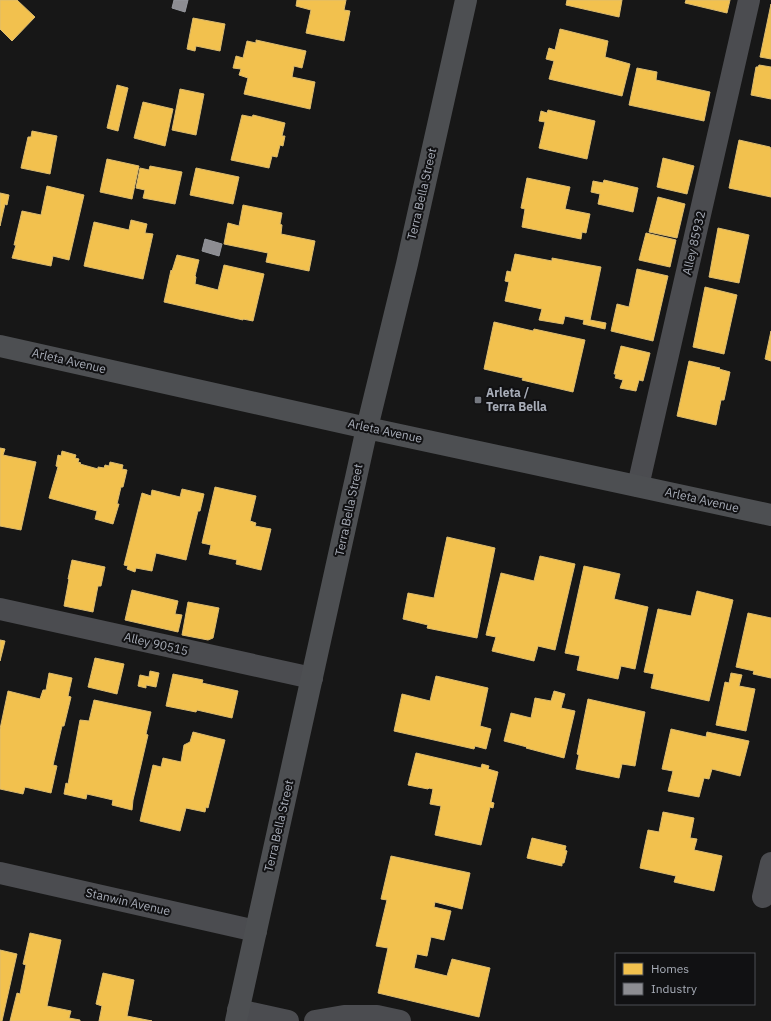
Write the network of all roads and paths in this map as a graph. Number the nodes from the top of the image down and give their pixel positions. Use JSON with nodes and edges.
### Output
{"nodes":[{"id":1,"x":466,"y":0,"type":"edge"},
{"id":2,"x":749,"y":0,"type":"edge"},
{"id":3,"x":0,"y":346,"type":"edge"},
{"id":4,"x":367,"y":428,"type":"junction"},
{"id":5,"x":638,"y":486,"type":"junction"},
{"id":6,"x":771,"y":515,"type":"edge"},
{"id":7,"x":0,"y":609,"type":"edge"},
{"id":8,"x":312,"y":678,"type":"junction"},
{"id":9,"x":771,"y":863,"type":"edge"},
{"id":10,"x":0,"y":872,"type":"edge"},
{"id":11,"x":763,"y":897,"type":"dead end"},
{"id":12,"x":256,"y":932,"type":"junction"},
{"id":13,"x":237,"y":1016,"type":"edge"},
{"id":14,"x":288,"y":1021,"type":"edge"},
{"id":15,"x":315,"y":1021,"type":"edge"},
{"id":16,"x":400,"y":1021,"type":"edge"}],
"edges":[{"from":1,"to":4,"type":"main road","name":"Terra Bella Street"},
{"from":2,"to":5,"type":"street","name":"Alley 85932"},
{"from":3,"to":4,"type":"main road","name":"Arleta Avenue"},
{"from":4,"to":5,"type":"main road","name":"Arleta Avenue"},
{"from":4,"to":8,"type":"main road","name":"Terra Bella Street"},
{"from":5,"to":6,"type":"main road","name":"Arleta Avenue"},
{"from":7,"to":8,"type":"street","name":"Alley 90515"},
{"from":8,"to":12,"type":"main road","name":"Terra Bella Street"},
{"from":9,"to":11,"type":"street"},
{"from":10,"to":12,"type":"street","name":"Stanwin Avenue"},
{"from":12,"to":13,"type":"main road","name":"Terra Bella Street"},
{"from":13,"to":14,"type":"street"},
{"from":15,"to":16,"type":"street"}]}
